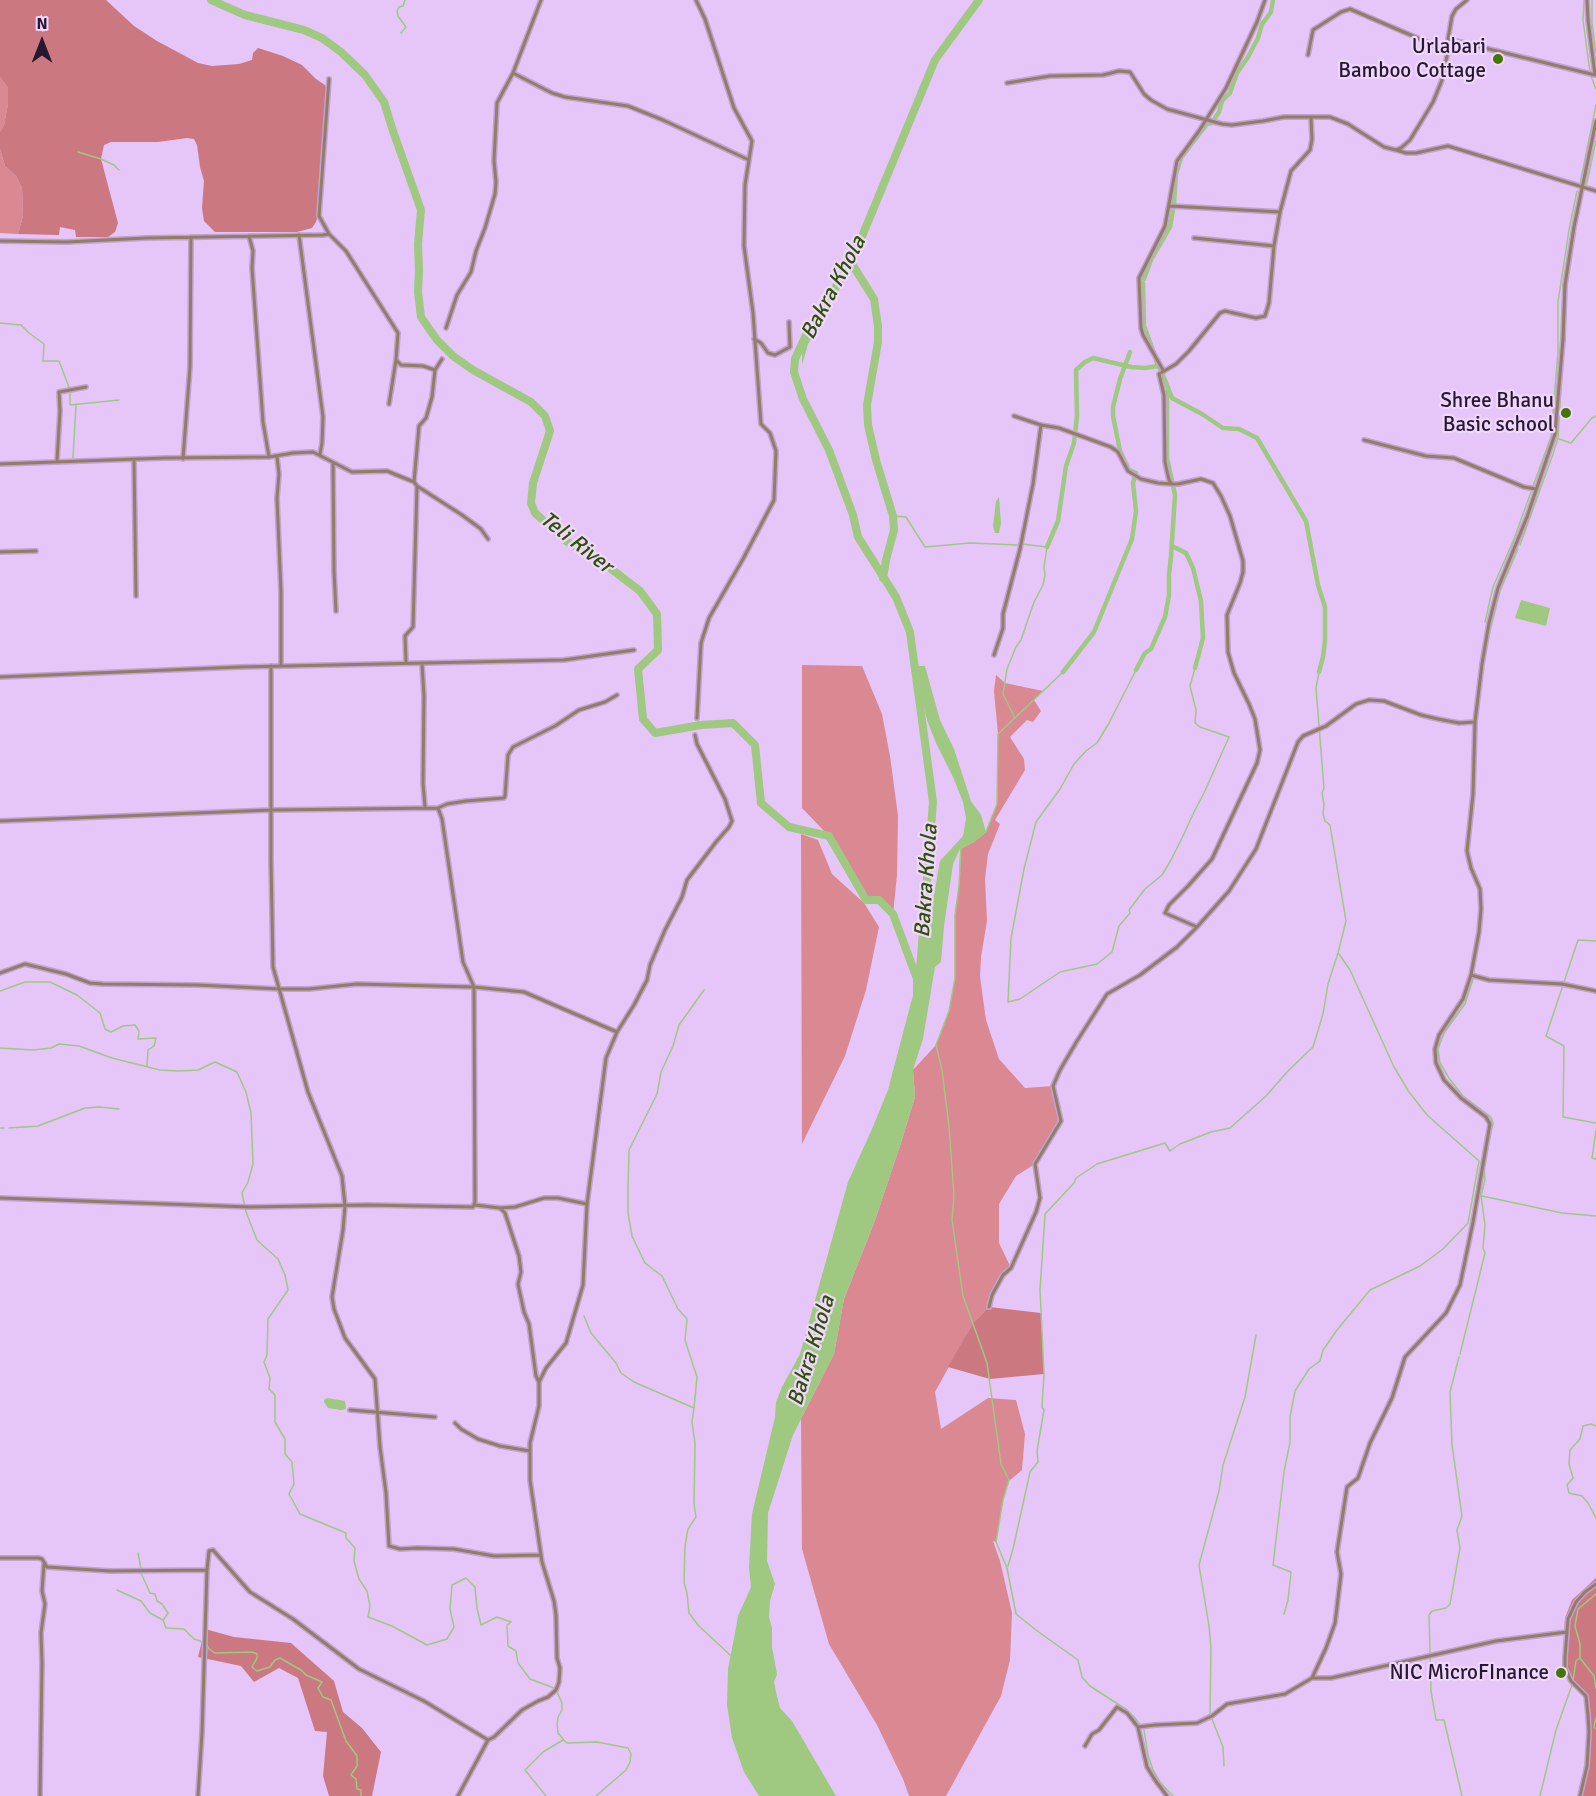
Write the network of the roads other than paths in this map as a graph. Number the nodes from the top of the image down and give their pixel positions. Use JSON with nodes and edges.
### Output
{"nodes":[{"id":1,"x":541,"y":0,"type":"edge"},
{"id":2,"x":696,"y":0,"type":"edge"},
{"id":3,"x":1265,"y":0,"type":"edge"},
{"id":4,"x":1467,"y":0,"type":"edge"},
{"id":5,"x":1587,"y":0,"type":"edge"},
{"id":6,"x":1448,"y":39,"type":"junction"},
{"id":7,"x":1448,"y":51,"type":"junction"},
{"id":8,"x":1308,"y":55,"type":"dead end"},
{"id":9,"x":513,"y":72,"type":"junction"},
{"id":10,"x":1596,"y":76,"type":"edge"},
{"id":11,"x":329,"y":79,"type":"dead end"},
{"id":12,"x":1007,"y":83,"type":"dead end"},
{"id":13,"x":1313,"y":117,"type":"junction"},
{"id":14,"x":1206,"y":120,"type":"junction"},
{"id":15,"x":1596,"y":121,"type":"edge"},
{"id":16,"x":1396,"y":150,"type":"junction"},
{"id":17,"x":749,"y":160,"type":"junction"},
{"id":18,"x":1582,"y":187,"type":"junction"},
{"id":19,"x":1596,"y":191,"type":"edge"},
{"id":20,"x":1170,"y":207,"type":"junction"},
{"id":21,"x":1280,"y":212,"type":"junction"},
{"id":22,"x":329,"y":234,"type":"junction"},
{"id":23,"x":299,"y":235,"type":"junction"},
{"id":24,"x":249,"y":236,"type":"junction"},
{"id":25,"x":191,"y":237,"type":"junction"},
{"id":26,"x":1194,"y":238,"type":"dead end"},
{"id":27,"x":0,"y":241,"type":"edge"},
{"id":28,"x":1274,"y":246,"type":"junction"},
{"id":29,"x":789,"y":322,"type":"dead end"},
{"id":30,"x":446,"y":328,"type":"dead end"},
{"id":31,"x":754,"y":339,"type":"junction"},
{"id":32,"x":442,"y":359,"type":"dead end"},
{"id":33,"x":396,"y":360,"type":"junction"},
{"id":34,"x":435,"y":370,"type":"junction"},
{"id":35,"x":1163,"y":370,"type":"junction"},
{"id":36,"x":86,"y":387,"type":"dead end"},
{"id":37,"x":389,"y":404,"type":"dead end"},
{"id":38,"x":1014,"y":416,"type":"dead end"},
{"id":39,"x":1041,"y":424,"type":"junction"},
{"id":40,"x":1364,"y":440,"type":"dead end"},
{"id":41,"x":320,"y":454,"type":"junction"},
{"id":42,"x":269,"y":457,"type":"junction"},
{"id":43,"x":277,"y":457,"type":"junction"},
{"id":44,"x":183,"y":459,"type":"junction"},
{"id":45,"x":134,"y":460,"type":"junction"},
{"id":46,"x":57,"y":461,"type":"junction"},
{"id":47,"x":0,"y":464,"type":"edge"},
{"id":48,"x":333,"y":464,"type":"junction"},
{"id":49,"x":414,"y":482,"type":"junction"},
{"id":50,"x":1170,"y":482,"type":"junction"},
{"id":51,"x":417,"y":486,"type":"junction"},
{"id":52,"x":1536,"y":489,"type":"junction"},
{"id":53,"x":488,"y":539,"type":"dead end"},
{"id":54,"x":36,"y":550,"type":"dead end"},
{"id":55,"x":0,"y":552,"type":"edge"},
{"id":56,"x":136,"y":596,"type":"dead end"},
{"id":57,"x":336,"y":611,"type":"dead end"},
{"id":58,"x":634,"y":650,"type":"dead end"},
{"id":59,"x":994,"y":655,"type":"dead end"},
{"id":60,"x":406,"y":663,"type":"junction"},
{"id":61,"x":422,"y":664,"type":"junction"},
{"id":62,"x":271,"y":666,"type":"junction"},
{"id":63,"x":281,"y":666,"type":"junction"},
{"id":64,"x":0,"y":677,"type":"edge"},
{"id":65,"x":616,"y":695,"type":"dead end"},
{"id":66,"x":698,"y":718,"type":"dead end"},
{"id":67,"x":1475,"y":722,"type":"junction"},
{"id":68,"x":695,"y":735,"type":"dead end"},
{"id":69,"x":425,"y":807,"type":"junction"},
{"id":70,"x":438,"y":808,"type":"junction"},
{"id":71,"x":271,"y":810,"type":"junction"},
{"id":72,"x":0,"y":821,"type":"edge"},
{"id":73,"x":1197,"y":927,"type":"junction"},
{"id":74,"x":0,"y":973,"type":"edge"},
{"id":75,"x":1471,"y":975,"type":"junction"},
{"id":76,"x":474,"y":987,"type":"junction"},
{"id":77,"x":280,"y":989,"type":"junction"},
{"id":78,"x":1596,"y":991,"type":"edge"},
{"id":79,"x":617,"y":1032,"type":"junction"},
{"id":80,"x":0,"y":1198,"type":"edge"},
{"id":81,"x":587,"y":1204,"type":"junction"},
{"id":82,"x":475,"y":1205,"type":"junction"},
{"id":83,"x":345,"y":1206,"type":"junction"},
{"id":84,"x":500,"y":1208,"type":"junction"},
{"id":85,"x":989,"y":1307,"type":"dead end"},
{"id":86,"x":539,"y":1382,"type":"junction"},
{"id":87,"x":350,"y":1410,"type":"dead end"},
{"id":88,"x":377,"y":1412,"type":"junction"},
{"id":89,"x":435,"y":1416,"type":"dead end"},
{"id":90,"x":455,"y":1423,"type":"dead end"},
{"id":91,"x":530,"y":1451,"type":"junction"},
{"id":92,"x":541,"y":1555,"type":"junction"},
{"id":93,"x":0,"y":1558,"type":"edge"},
{"id":94,"x":44,"y":1564,"type":"junction"},
{"id":95,"x":207,"y":1570,"type":"junction"},
{"id":96,"x":1596,"y":1584,"type":"edge"},
{"id":97,"x":1567,"y":1632,"type":"junction"},
{"id":98,"x":1312,"y":1678,"type":"junction"},
{"id":99,"x":1138,"y":1727,"type":"junction"},
{"id":100,"x":488,"y":1740,"type":"junction"},
{"id":101,"x":1085,"y":1746,"type":"dead end"},
{"id":102,"x":40,"y":1796,"type":"edge"},
{"id":103,"x":198,"y":1796,"type":"edge"},
{"id":104,"x":458,"y":1796,"type":"edge"},
{"id":105,"x":1167,"y":1796,"type":"edge"},
{"id":106,"x":1580,"y":1796,"type":"edge"}],
"edges":[{"from":1,"to":9,"type":"street"},
{"from":2,"to":17,"type":"street"},
{"from":3,"to":14,"type":"street"},
{"from":4,"to":6,"type":"street"},
{"from":5,"to":10,"type":"street"},
{"from":6,"to":7,"type":"street"},
{"from":6,"to":10,"type":"street"},
{"from":7,"to":8,"type":"street"},
{"from":7,"to":16,"type":"street"},
{"from":9,"to":17,"type":"street"},
{"from":9,"to":30,"type":"street"},
{"from":11,"to":22,"type":"street"},
{"from":12,"to":14,"type":"street"},
{"from":13,"to":14,"type":"street"},
{"from":13,"to":16,"type":"street"},
{"from":13,"to":21,"type":"street"},
{"from":14,"to":20,"type":"street"},
{"from":15,"to":18,"type":"street"},
{"from":16,"to":18,"type":"street"},
{"from":17,"to":31,"type":"street"},
{"from":18,"to":19,"type":"street"},
{"from":18,"to":52,"type":"street"},
{"from":20,"to":21,"type":"street"},
{"from":20,"to":35,"type":"street"},
{"from":21,"to":28,"type":"street"},
{"from":22,"to":23,"type":"street"},
{"from":22,"to":33,"type":"street"},
{"from":23,"to":24,"type":"street"},
{"from":23,"to":41,"type":"street"},
{"from":24,"to":25,"type":"street"},
{"from":24,"to":42,"type":"street"},
{"from":25,"to":27,"type":"street"},
{"from":25,"to":44,"type":"street"},
{"from":26,"to":28,"type":"street"},
{"from":28,"to":35,"type":"street"},
{"from":29,"to":31,"type":"street"},
{"from":31,"to":66,"type":"street"},
{"from":32,"to":34,"type":"street"},
{"from":33,"to":34,"type":"street"},
{"from":33,"to":37,"type":"street"},
{"from":34,"to":49,"type":"street"},
{"from":35,"to":50,"type":"street"},
{"from":36,"to":46,"type":"street"},
{"from":38,"to":39,"type":"street"},
{"from":39,"to":50,"type":"street"},
{"from":39,"to":59,"type":"street"},
{"from":40,"to":52,"type":"street"},
{"from":41,"to":43,"type":"street"},
{"from":41,"to":48,"type":"street"},
{"from":42,"to":43,"type":"street"},
{"from":42,"to":44,"type":"street"},
{"from":43,"to":63,"type":"street"},
{"from":44,"to":45,"type":"street"},
{"from":45,"to":46,"type":"street"},
{"from":45,"to":56,"type":"street"},
{"from":46,"to":47,"type":"street"},
{"from":48,"to":49,"type":"street"},
{"from":48,"to":57,"type":"street"},
{"from":49,"to":51,"type":"street"},
{"from":50,"to":73,"type":"street"},
{"from":51,"to":53,"type":"street"},
{"from":51,"to":60,"type":"street"},
{"from":52,"to":67,"type":"street"},
{"from":54,"to":55,"type":"street"},
{"from":58,"to":61,"type":"street"},
{"from":60,"to":61,"type":"street"},
{"from":60,"to":63,"type":"street"},
{"from":61,"to":69,"type":"street"},
{"from":62,"to":63,"type":"street"},
{"from":62,"to":64,"type":"street"},
{"from":62,"to":71,"type":"street"},
{"from":65,"to":70,"type":"street"},
{"from":67,"to":73,"type":"street"},
{"from":67,"to":75,"type":"street"},
{"from":68,"to":79,"type":"street"},
{"from":69,"to":70,"type":"street"},
{"from":69,"to":71,"type":"street"},
{"from":70,"to":76,"type":"street"},
{"from":71,"to":72,"type":"street"},
{"from":71,"to":77,"type":"street"},
{"from":73,"to":85,"type":"street"},
{"from":74,"to":77,"type":"street"},
{"from":75,"to":78,"type":"street"},
{"from":75,"to":98,"type":"street"},
{"from":76,"to":77,"type":"street"},
{"from":76,"to":79,"type":"street"},
{"from":76,"to":82,"type":"street"},
{"from":77,"to":83,"type":"street"},
{"from":79,"to":81,"type":"street"},
{"from":80,"to":83,"type":"street"},
{"from":81,"to":84,"type":"street"},
{"from":81,"to":86,"type":"street"},
{"from":82,"to":83,"type":"street"},
{"from":82,"to":84,"type":"street"},
{"from":83,"to":88,"type":"street"},
{"from":84,"to":86,"type":"street"},
{"from":86,"to":91,"type":"street"},
{"from":87,"to":88,"type":"street"},
{"from":88,"to":89,"type":"street"},
{"from":88,"to":92,"type":"street"},
{"from":90,"to":91,"type":"street"},
{"from":91,"to":92,"type":"street"},
{"from":92,"to":100,"type":"street"},
{"from":93,"to":94,"type":"street"},
{"from":94,"to":95,"type":"street"},
{"from":94,"to":102,"type":"street"},
{"from":95,"to":100,"type":"street"},
{"from":95,"to":103,"type":"street"},
{"from":96,"to":97,"type":"street"},
{"from":97,"to":98,"type":"street"},
{"from":97,"to":106,"type":"street"},
{"from":98,"to":99,"type":"street"},
{"from":99,"to":101,"type":"street"},
{"from":99,"to":105,"type":"street"},
{"from":100,"to":104,"type":"street"}]}
